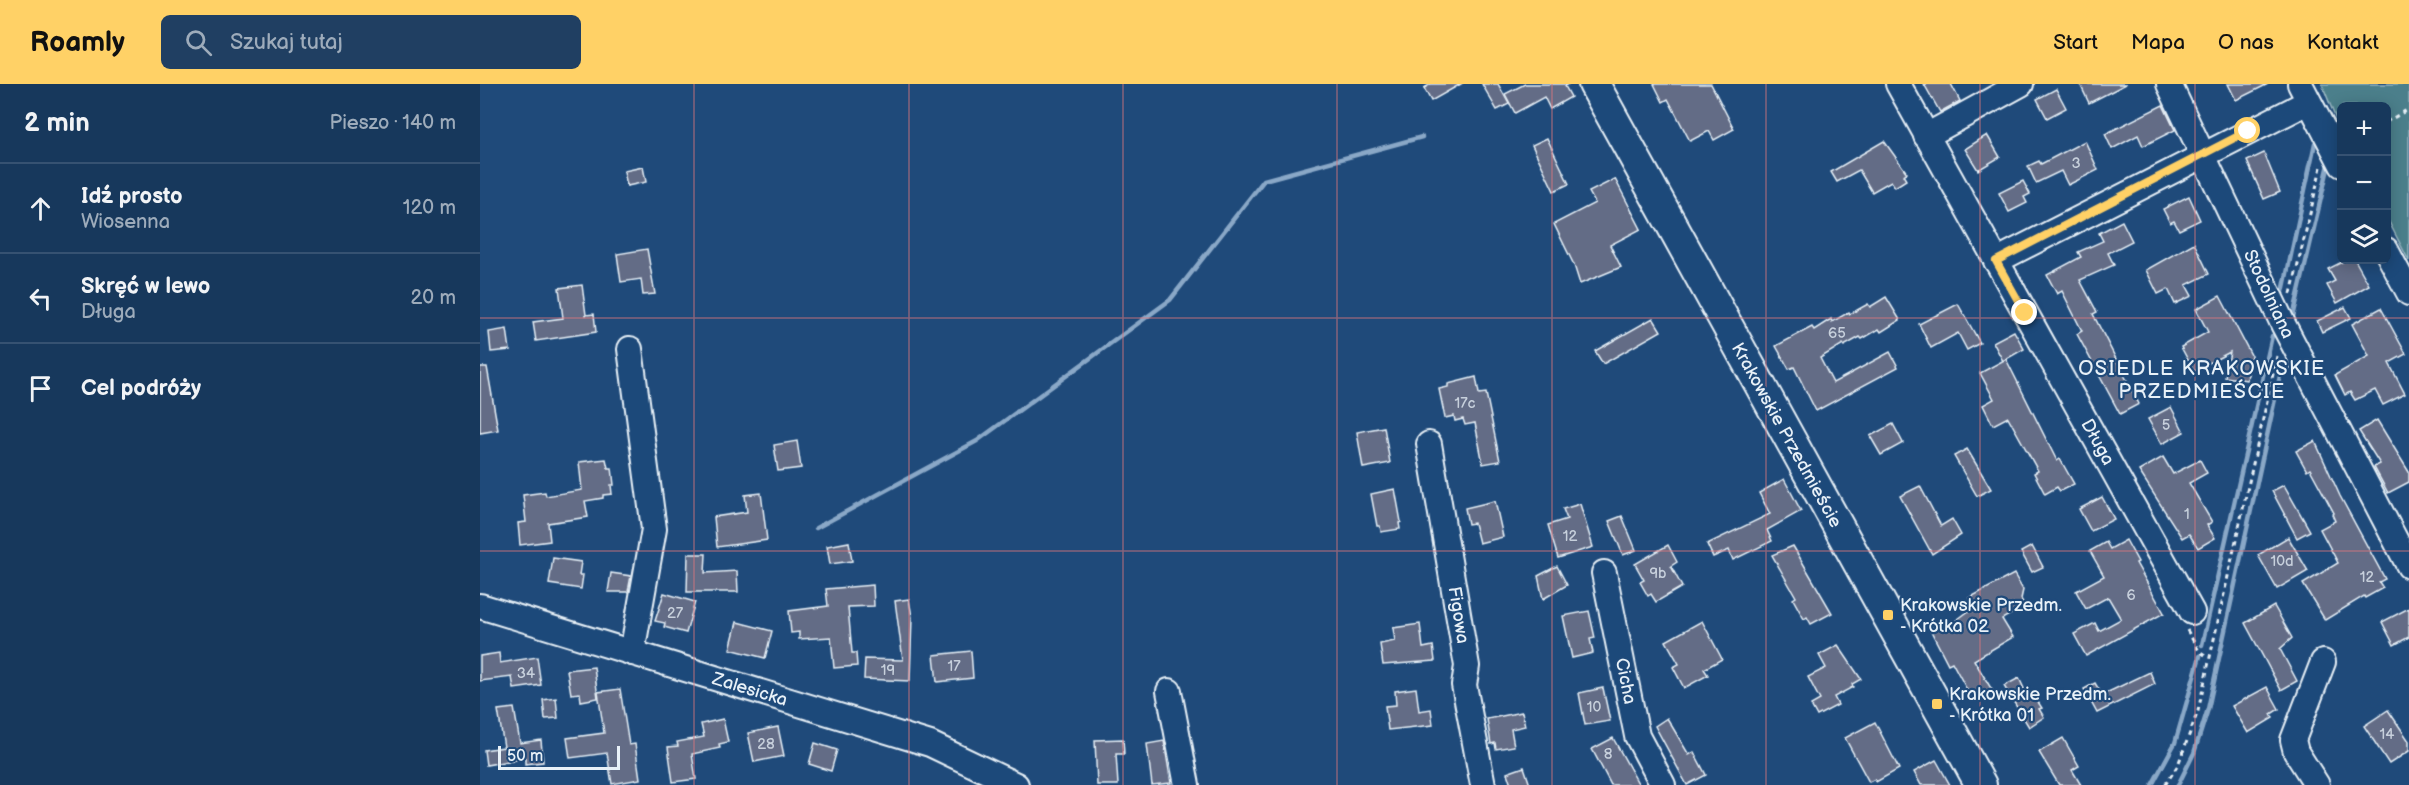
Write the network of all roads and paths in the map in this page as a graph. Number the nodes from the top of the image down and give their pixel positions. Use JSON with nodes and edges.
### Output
{"nodes":[{"id":1,"x":1594,"y":84,"type":"edge"},
{"id":2,"x":1898,"y":84,"type":"edge"},
{"id":3,"x":2021,"y":84,"type":"edge"},
{"id":4,"x":2169,"y":84,"type":"edge"},
{"id":5,"x":2304,"y":93,"type":"edge"},
{"id":6,"x":2409,"y":109,"type":"edge"},
{"id":7,"x":2391,"y":119,"type":"edge"},
{"id":8,"x":1926,"y":136,"type":"junction"},
{"id":9,"x":2328,"y":139,"type":"junction"},
{"id":10,"x":2203,"y":154,"type":"junction"},
{"id":11,"x":2337,"y":156,"type":"edge"},
{"id":12,"x":2391,"y":259,"type":"edge"},
{"id":13,"x":1996,"y":261,"type":"junction"},
{"id":14,"x":2409,"y":293,"type":"edge"},
{"id":15,"x":2289,"y":304,"type":"dead end"},
{"id":16,"x":630,"y":350,"type":"dead end"},
{"id":17,"x":2278,"y":352,"type":"dead end"},
{"id":18,"x":1429,"y":444,"type":"dead end"},
{"id":19,"x":2409,"y":566,"type":"edge"},
{"id":20,"x":1604,"y":573,"type":"dead end"},
{"id":21,"x":480,"y":606,"type":"edge"},
{"id":22,"x":2192,"y":612,"type":"dead end"},
{"id":23,"x":632,"y":653,"type":"junction"},
{"id":24,"x":2323,"y":662,"type":"dead end"},
{"id":25,"x":1169,"y":691,"type":"dead end"},
{"id":26,"x":1016,"y":785,"type":"edge"},
{"id":27,"x":1187,"y":785,"type":"edge"},
{"id":28,"x":1483,"y":785,"type":"edge"},
{"id":29,"x":1663,"y":785,"type":"edge"},
{"id":30,"x":1982,"y":785,"type":"edge"},
{"id":31,"x":2165,"y":785,"type":"edge"},
{"id":32,"x":2318,"y":785,"type":"edge"}],
"edges":[{"from":1,"to":30,"type":"main road","name":"Krakowskie Przedmieście"},
{"from":2,"to":8,"type":"street","name":"Długa"},
{"from":3,"to":8,"type":"street"},
{"from":4,"to":10,"type":"street","name":"Stodolniana"},
{"from":5,"to":9,"type":"street"},
{"from":5,"to":10,"type":"street"},
{"from":6,"to":7,"type":"path"},
{"from":8,"to":13,"type":"street","name":"Długa"},
{"from":9,"to":11,"type":"street"},
{"from":9,"to":15,"type":"path"},
{"from":10,"to":13,"type":"street"},
{"from":10,"to":19,"type":"street","name":"Stodolniana"},
{"from":12,"to":14,"type":"street"},
{"from":13,"to":22,"type":"street","name":"Długa"},
{"from":16,"to":23,"type":"street"},
{"from":17,"to":31,"type":"path"},
{"from":18,"to":28,"type":"street","name":"Figowa"},
{"from":20,"to":29,"type":"street","name":"Cicha"},
{"from":21,"to":23,"type":"street","name":"Zalesicka"},
{"from":23,"to":26,"type":"street","name":"Zalesicka"},
{"from":24,"to":32,"type":"street"},
{"from":25,"to":27,"type":"street"}]}
